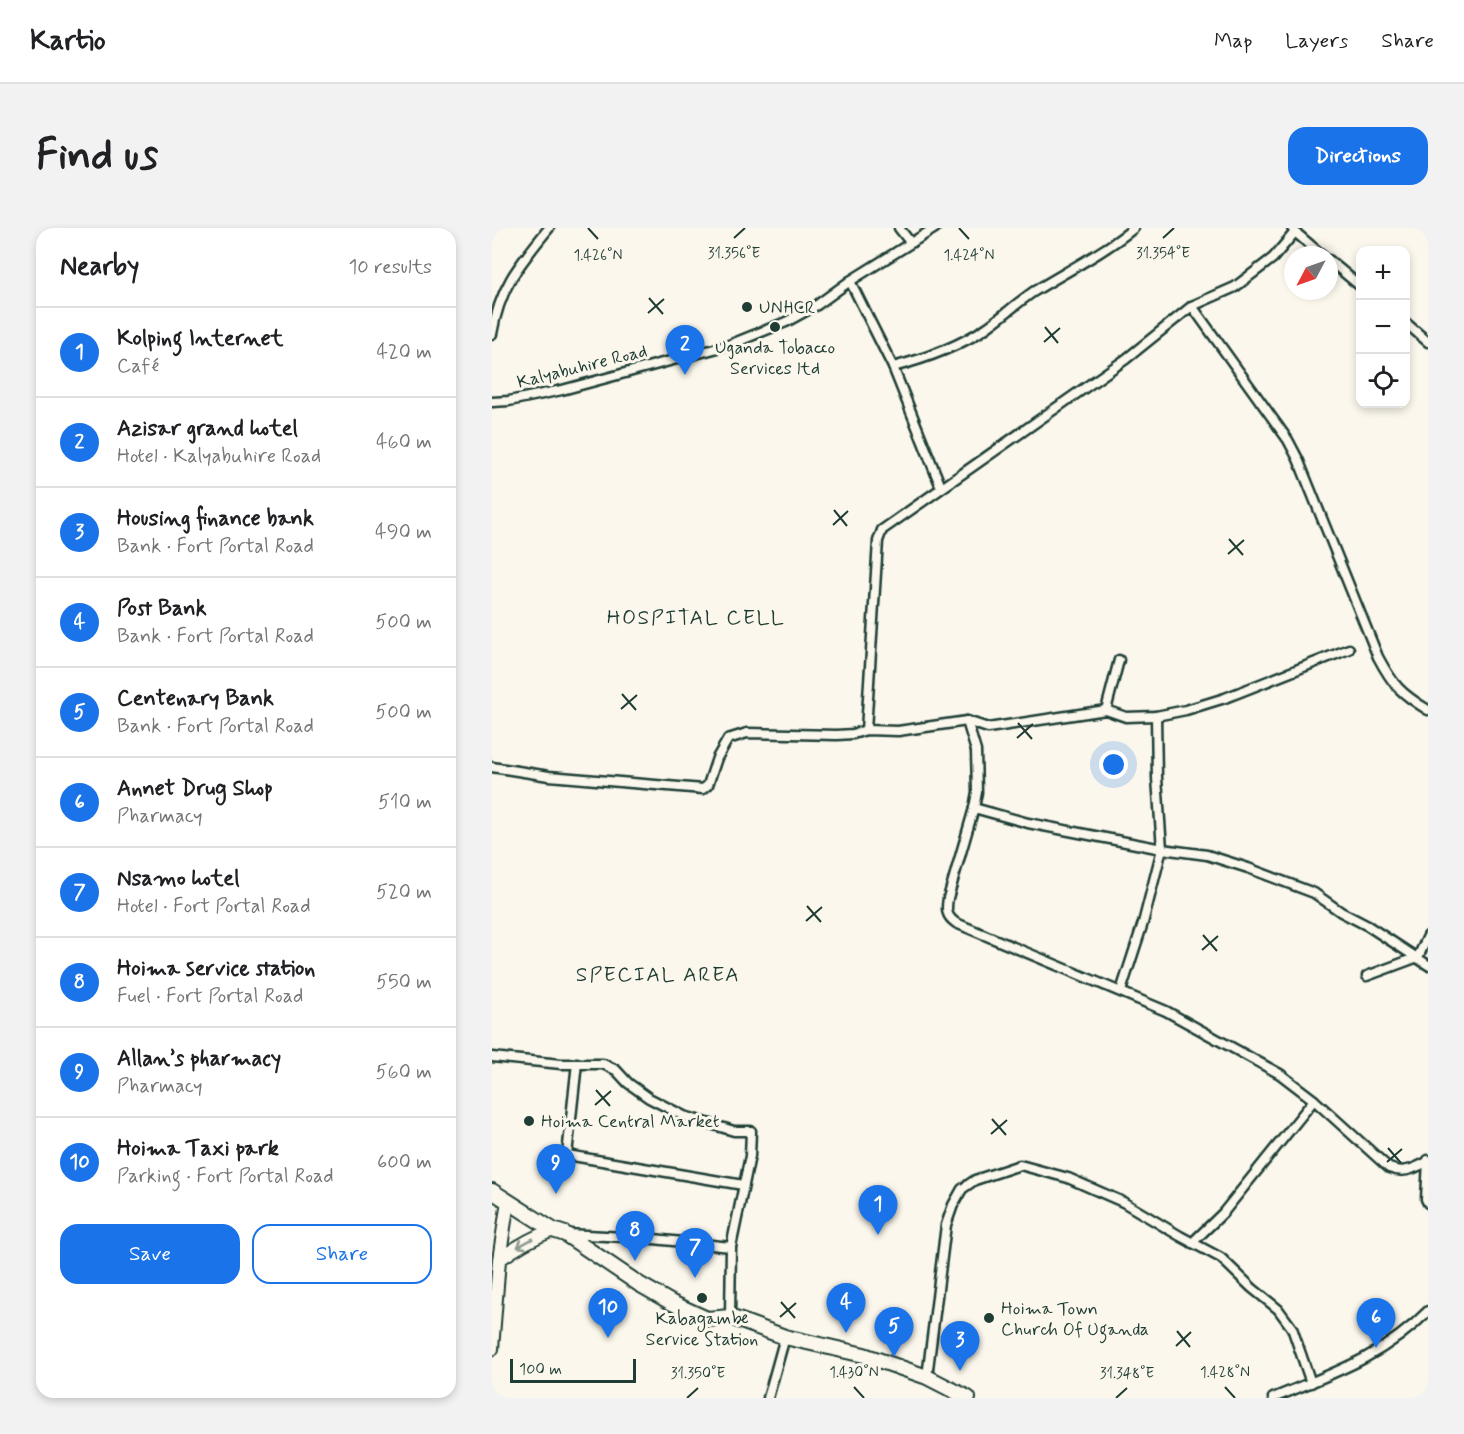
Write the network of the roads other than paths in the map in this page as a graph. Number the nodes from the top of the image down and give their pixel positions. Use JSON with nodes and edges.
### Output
{"nodes":[{"id":1,"x":549,"y":228,"type":"edge"},
{"id":2,"x":899,"y":228,"type":"edge"},
{"id":3,"x":935,"y":228,"type":"edge"},
{"id":4,"x":1134,"y":228,"type":"edge"},
{"id":5,"x":1293,"y":230,"type":"edge"},
{"id":6,"x":910,"y":242,"type":"junction"},
{"id":7,"x":1312,"y":246,"type":"edge"},
{"id":8,"x":1338,"y":268,"type":"edge"},
{"id":9,"x":850,"y":281,"type":"junction"},
{"id":10,"x":1356,"y":283,"type":"edge"},
{"id":11,"x":1192,"y":306,"type":"junction"},
{"id":12,"x":1410,"y":326,"type":"edge"},
{"id":13,"x":492,"y":334,"type":"edge"},
{"id":14,"x":1428,"y":342,"type":"edge"},
{"id":15,"x":893,"y":367,"type":"junction"},
{"id":16,"x":492,"y":402,"type":"edge"},
{"id":17,"x":941,"y":487,"type":"junction"},
{"id":18,"x":1349,"y":649,"type":"dead end"},
{"id":19,"x":1119,"y":660,"type":"dead end"},
{"id":20,"x":1106,"y":710,"type":"junction"},
{"id":21,"x":1428,"y":710,"type":"edge"},
{"id":22,"x":1156,"y":716,"type":"junction"},
{"id":23,"x":967,"y":721,"type":"junction"},
{"id":24,"x":866,"y":730,"type":"junction"},
{"id":25,"x":492,"y":767,"type":"edge"},
{"id":26,"x":974,"y":808,"type":"junction"},
{"id":27,"x":1162,"y":849,"type":"junction"},
{"id":28,"x":1428,"y":936,"type":"edge"},
{"id":29,"x":1418,"y":957,"type":"junction"},
{"id":30,"x":1428,"y":965,"type":"edge"},
{"id":31,"x":1367,"y":976,"type":"dead end"},
{"id":32,"x":1121,"y":991,"type":"junction"},
{"id":33,"x":492,"y":1057,"type":"edge"},
{"id":34,"x":577,"y":1063,"type":"junction"},
{"id":35,"x":1314,"y":1100,"type":"junction"},
{"id":36,"x":1427,"y":1161,"type":"edge"},
{"id":37,"x":743,"y":1185,"type":"junction"},
{"id":38,"x":492,"y":1191,"type":"edge"},
{"id":39,"x":508,"y":1202,"type":"junction"},
{"id":40,"x":1428,"y":1203,"type":"edge"},
{"id":41,"x":559,"y":1232,"type":"junction"},
{"id":42,"x":1192,"y":1243,"type":"junction"},
{"id":43,"x":731,"y":1246,"type":"junction"},
{"id":44,"x":499,"y":1260,"type":"junction"},
{"id":45,"x":1428,"y":1311,"type":"edge"},
{"id":46,"x":730,"y":1317,"type":"junction"},
{"id":47,"x":785,"y":1337,"type":"junction"},
{"id":48,"x":492,"y":1349,"type":"edge"},
{"id":49,"x":927,"y":1377,"type":"junction"},
{"id":50,"x":1311,"y":1383,"type":"junction"},
{"id":51,"x":768,"y":1398,"type":"edge"},
{"id":52,"x":968,"y":1398,"type":"edge"},
{"id":53,"x":1273,"y":1398,"type":"edge"}],
"edges":[{"from":1,"to":13,"type":"street"},
{"from":2,"to":6,"type":"street"},
{"from":3,"to":6,"type":"street","name":"Kalyabuhire Road"},
{"from":4,"to":15,"type":"street"},
{"from":5,"to":7,"type":"street"},
{"from":5,"to":11,"type":"street"},
{"from":6,"to":9,"type":"street","name":"Kalyabuhire Road"},
{"from":8,"to":10,"type":"street"},
{"from":9,"to":15,"type":"street"},
{"from":9,"to":16,"type":"street","name":"Kalyabuhire Road"},
{"from":11,"to":17,"type":"street"},
{"from":11,"to":21,"type":"street"},
{"from":12,"to":14,"type":"street"},
{"from":15,"to":17,"type":"street"},
{"from":17,"to":24,"type":"street"},
{"from":18,"to":22,"type":"street"},
{"from":19,"to":20,"type":"street"},
{"from":20,"to":22,"type":"street"},
{"from":20,"to":23,"type":"street"},
{"from":22,"to":27,"type":"street"},
{"from":23,"to":24,"type":"street"},
{"from":23,"to":26,"type":"street"},
{"from":24,"to":25,"type":"street"},
{"from":26,"to":27,"type":"street"},
{"from":26,"to":32,"type":"street"},
{"from":27,"to":29,"type":"street"},
{"from":27,"to":32,"type":"street"},
{"from":28,"to":29,"type":"street"},
{"from":29,"to":30,"type":"street"},
{"from":29,"to":31,"type":"street"},
{"from":32,"to":35,"type":"street"},
{"from":33,"to":34,"type":"street"},
{"from":34,"to":37,"type":"street"},
{"from":34,"to":37,"type":"street"},
{"from":35,"to":36,"type":"street"},
{"from":35,"to":42,"type":"street"},
{"from":36,"to":40,"type":"street"},
{"from":37,"to":43,"type":"street"},
{"from":38,"to":39,"type":"main road"},
{"from":39,"to":41,"type":"main road"},
{"from":39,"to":44,"type":"street"},
{"from":41,"to":43,"type":"street"},
{"from":41,"to":44,"type":"street","one_way":true},
{"from":41,"to":46,"type":"main road"},
{"from":42,"to":49,"type":"street"},
{"from":42,"to":50,"type":"street"},
{"from":43,"to":46,"type":"street"},
{"from":44,"to":48,"type":"street"},
{"from":45,"to":50,"type":"street"},
{"from":46,"to":47,"type":"main road"},
{"from":47,"to":49,"type":"main road"},
{"from":47,"to":51,"type":"street"},
{"from":49,"to":52,"type":"main road"},
{"from":50,"to":53,"type":"street"}]}
